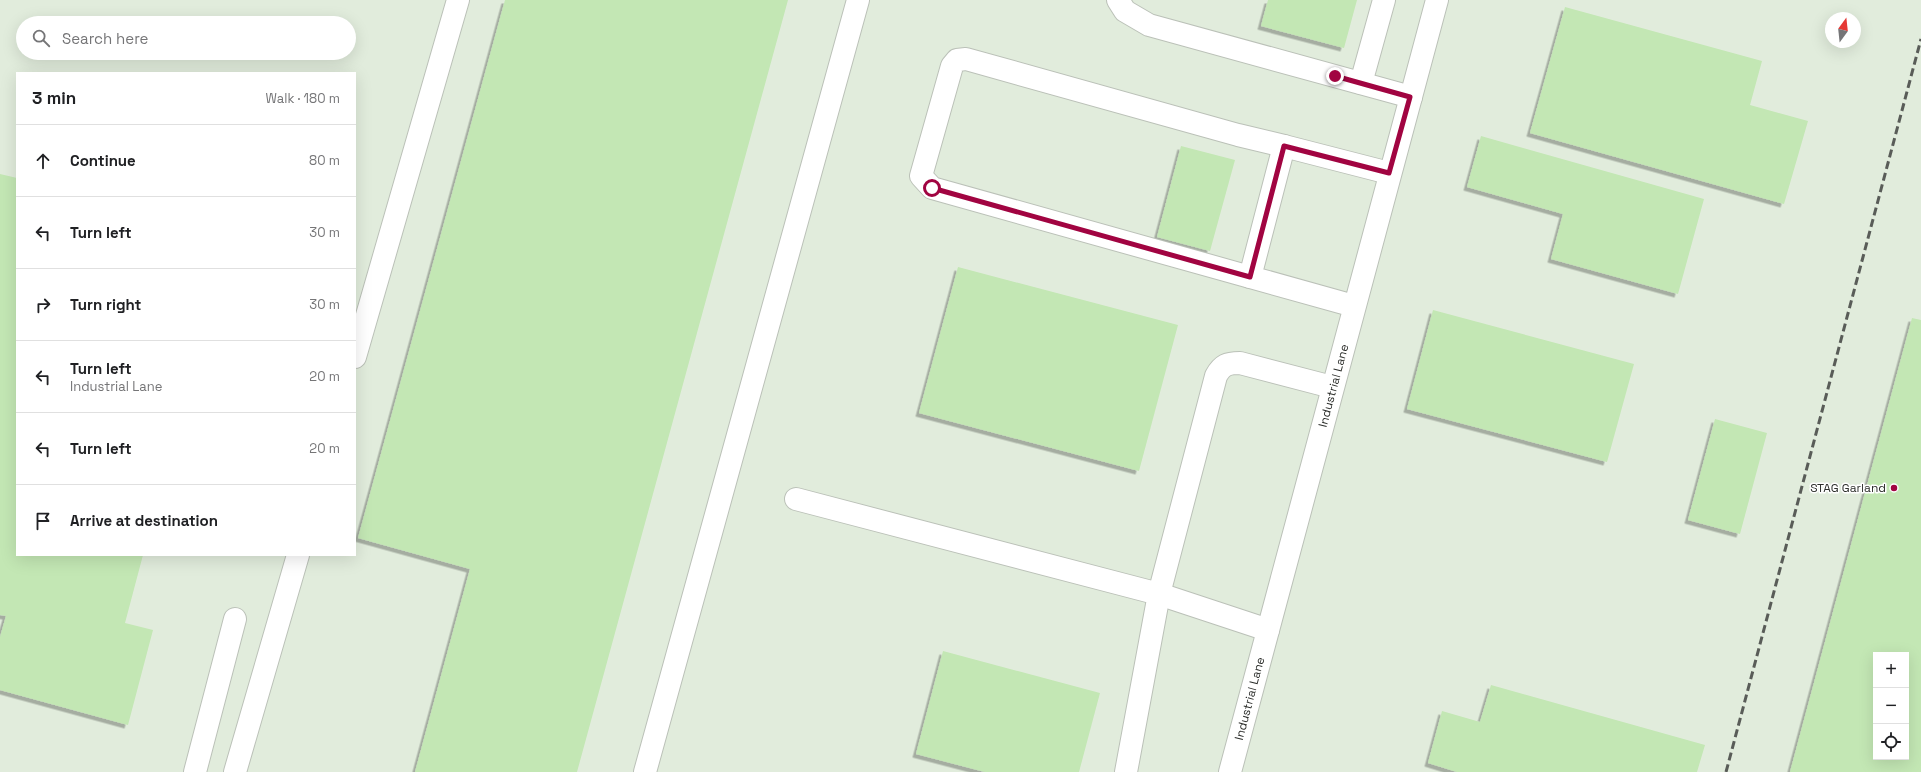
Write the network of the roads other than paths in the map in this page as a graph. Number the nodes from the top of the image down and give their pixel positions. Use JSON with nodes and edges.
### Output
{"nodes":[{"id":1,"x":458,"y":0,"type":"edge"},
{"id":2,"x":858,"y":0,"type":"edge"},
{"id":3,"x":1118,"y":0,"type":"edge"},
{"id":4,"x":1384,"y":0,"type":"edge"},
{"id":5,"x":1437,"y":0,"type":"edge"},
{"id":6,"x":1361,"y":83,"type":"junction"},
{"id":7,"x":1410,"y":97,"type":"junction"},
{"id":8,"x":1284,"y":146,"type":"junction"},
{"id":9,"x":1389,"y":173,"type":"junction"},
{"id":10,"x":1250,"y":277,"type":"junction"},
{"id":11,"x":1354,"y":306,"type":"junction"},
{"id":12,"x":356,"y":354,"type":"edge"},
{"id":13,"x":1332,"y":387,"type":"junction"},
{"id":14,"x":796,"y":499,"type":"dead end"},
{"id":15,"x":298,"y":556,"type":"edge"},
{"id":16,"x":1159,"y":594,"type":"junction"},
{"id":17,"x":235,"y":619,"type":"dead end"},
{"id":18,"x":1268,"y":630,"type":"junction"},
{"id":19,"x":195,"y":772,"type":"edge"},
{"id":20,"x":235,"y":772,"type":"edge"},
{"id":21,"x":645,"y":772,"type":"edge"},
{"id":22,"x":1126,"y":772,"type":"edge"},
{"id":23,"x":1230,"y":772,"type":"edge"}],
"edges":[{"from":1,"to":12,"type":"street"},
{"from":2,"to":21,"type":"street"},
{"from":3,"to":6,"type":"street"},
{"from":4,"to":6,"type":"street"},
{"from":5,"to":7,"type":"street","name":"Industrial Lane"},
{"from":6,"to":7,"type":"street"},
{"from":7,"to":9,"type":"street","name":"Industrial Lane"},
{"from":8,"to":9,"type":"street"},
{"from":8,"to":10,"type":"street"},
{"from":8,"to":10,"type":"street"},
{"from":9,"to":11,"type":"street","name":"Industrial Lane"},
{"from":10,"to":11,"type":"street"},
{"from":11,"to":13,"type":"street","name":"Industrial Lane"},
{"from":13,"to":16,"type":"street"},
{"from":13,"to":18,"type":"street","name":"Industrial Lane"},
{"from":14,"to":16,"type":"street"},
{"from":15,"to":20,"type":"street"},
{"from":16,"to":18,"type":"street"},
{"from":16,"to":22,"type":"street"},
{"from":17,"to":19,"type":"street"},
{"from":18,"to":23,"type":"street","name":"Industrial Lane"}]}
